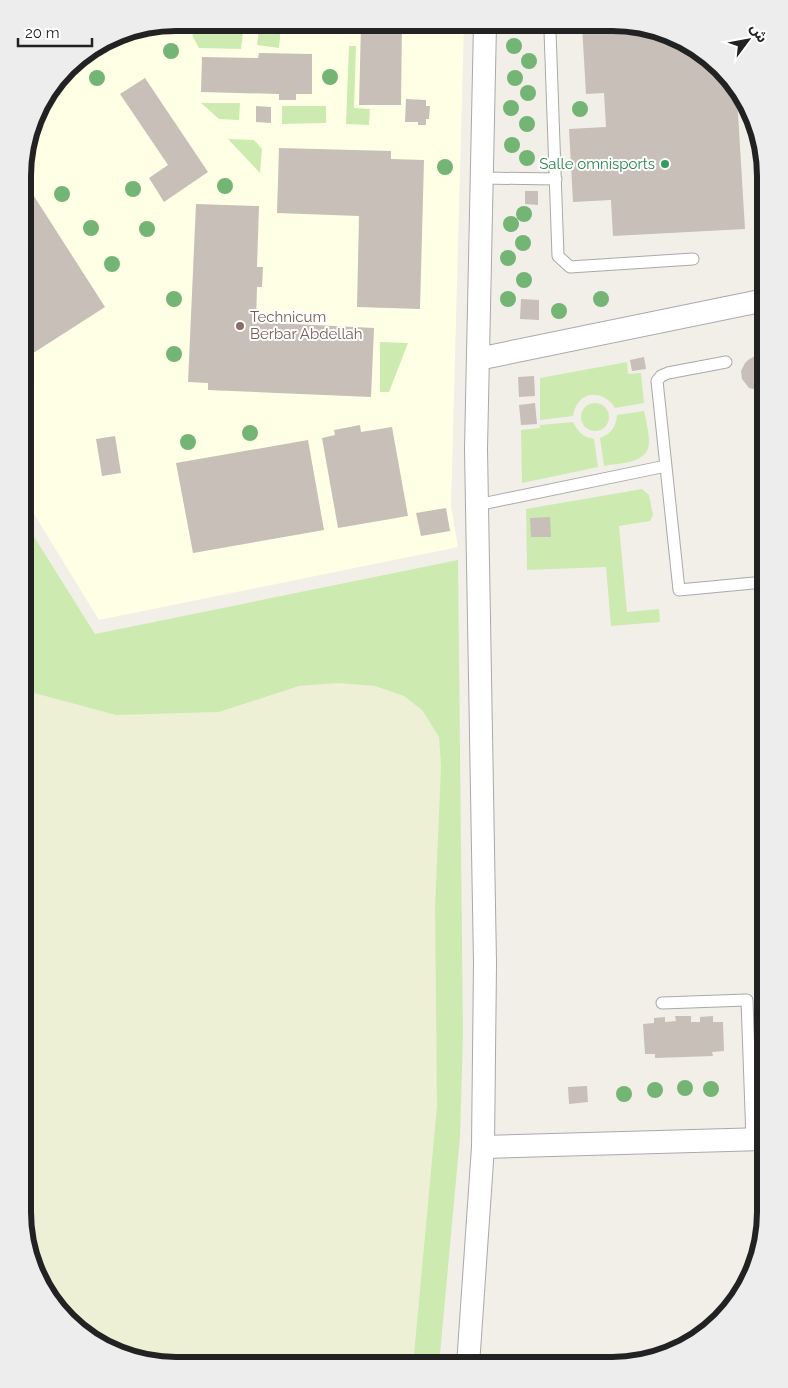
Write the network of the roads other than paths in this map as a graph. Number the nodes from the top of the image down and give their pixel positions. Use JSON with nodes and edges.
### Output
{"nodes":[{"id":1,"x":485,"y":31,"type":"edge"},
{"id":2,"x":550,"y":31,"type":"dead end"},
{"id":3,"x":482,"y":178,"type":"junction"},
{"id":4,"x":556,"y":180,"type":"junction"},
{"id":5,"x":693,"y":259,"type":"dead end"},
{"id":6,"x":757,"y":302,"type":"edge"},
{"id":7,"x":478,"y":359,"type":"junction"},
{"id":8,"x":726,"y":362,"type":"dead end"},
{"id":9,"x":666,"y":466,"type":"junction"},
{"id":10,"x":478,"y":505,"type":"junction"},
{"id":11,"x":757,"y":583,"type":"edge"},
{"id":12,"x":662,"y":1003,"type":"dead end"},
{"id":13,"x":756,"y":1106,"type":"edge"},
{"id":14,"x":756,"y":1139,"type":"edge"},
{"id":15,"x":483,"y":1147,"type":"junction"},
{"id":16,"x":469,"y":1357,"type":"edge"}],
"edges":[{"from":1,"to":3,"type":"street"},
{"from":2,"to":4,"type":"lane"},
{"from":3,"to":4,"type":"lane"},
{"from":3,"to":7,"type":"street"},
{"from":4,"to":5,"type":"lane"},
{"from":6,"to":7,"type":"street"},
{"from":7,"to":10,"type":"street"},
{"from":8,"to":9,"type":"lane"},
{"from":9,"to":10,"type":"lane"},
{"from":9,"to":11,"type":"lane"},
{"from":10,"to":15,"type":"street"},
{"from":12,"to":13,"type":"lane"},
{"from":14,"to":15,"type":"street"},
{"from":15,"to":16,"type":"street"}]}
